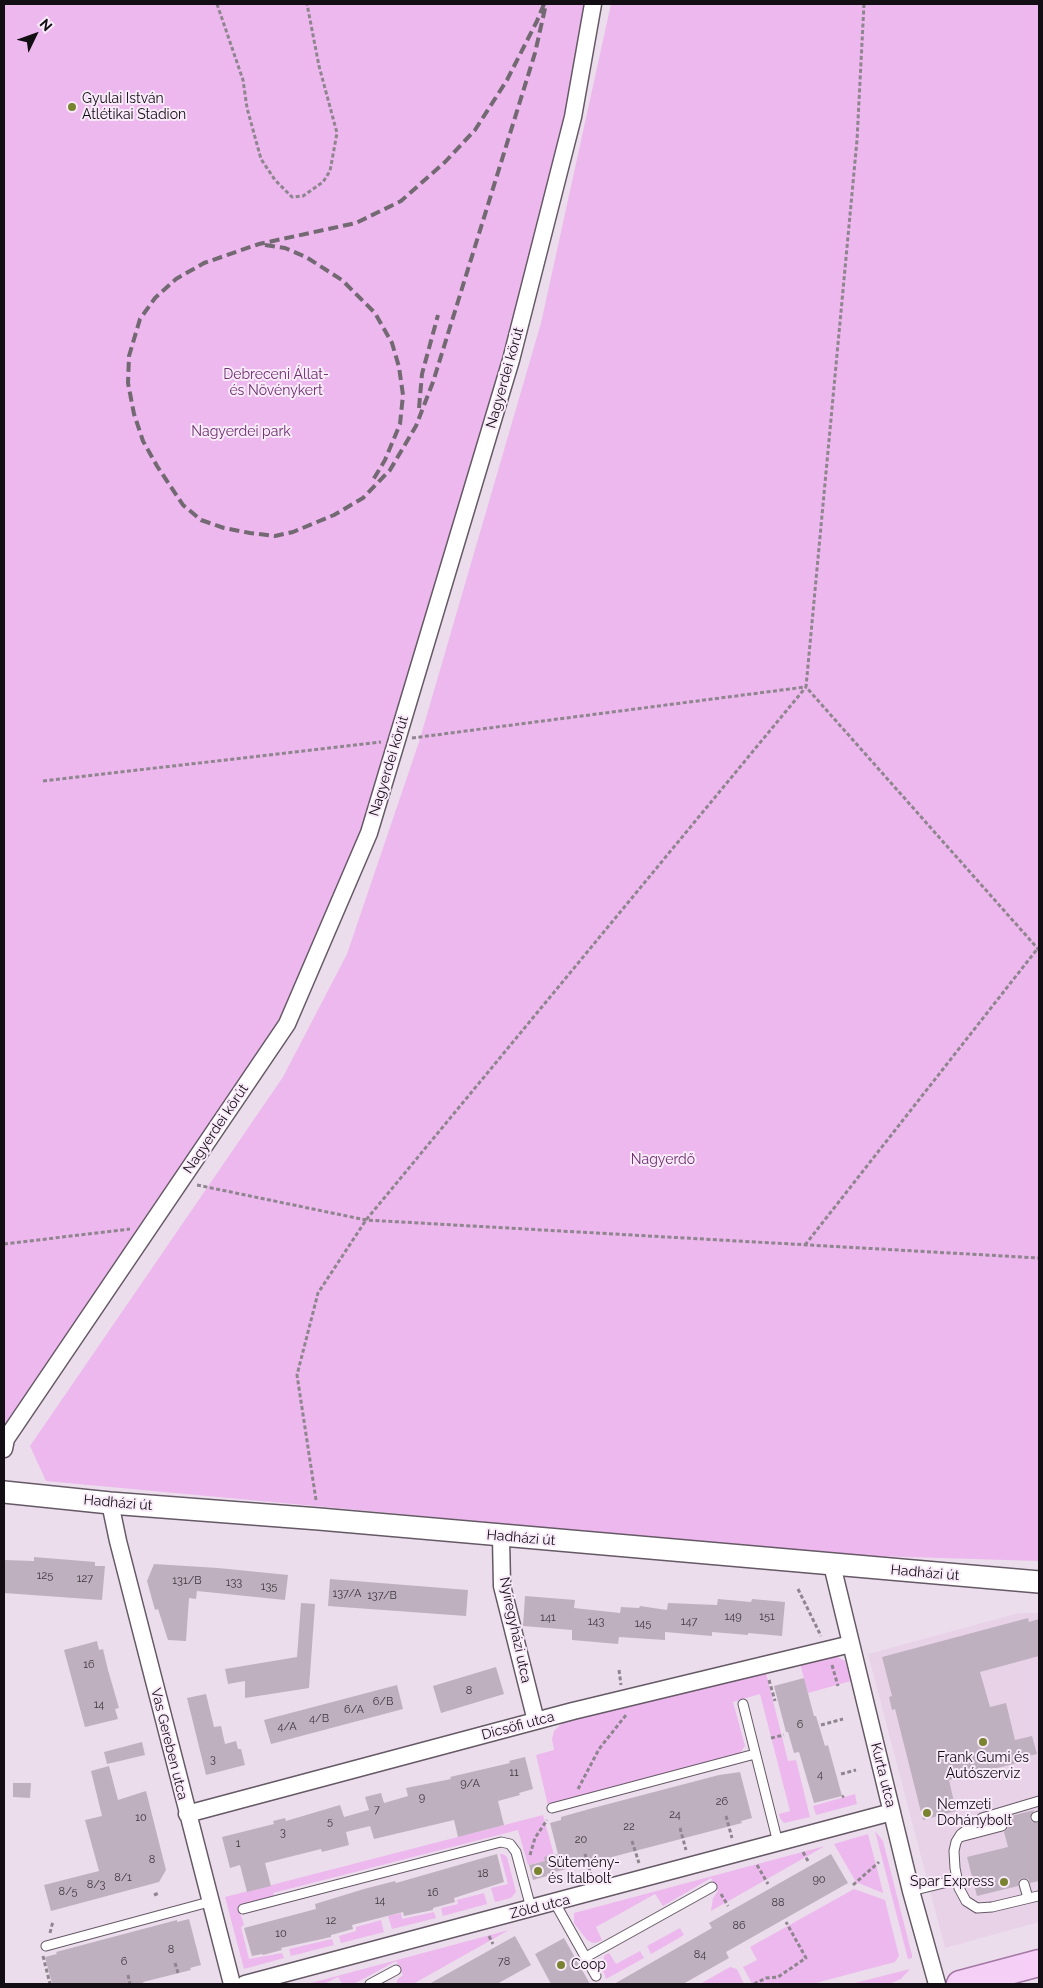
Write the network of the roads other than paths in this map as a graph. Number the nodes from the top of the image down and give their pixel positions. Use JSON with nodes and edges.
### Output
{"nodes":[{"id":1,"x":593,"y":4,"type":"edge"},
{"id":2,"x":4,"y":1449,"type":"edge"},
{"id":3,"x":4,"y":1492,"type":"edge"},
{"id":4,"x":110,"y":1503,"type":"junction"},
{"id":5,"x":501,"y":1537,"type":"junction"},
{"id":6,"x":832,"y":1565,"type":"junction"},
{"id":7,"x":1039,"y":1582,"type":"edge"},
{"id":8,"x":851,"y":1644,"type":"junction"},
{"id":9,"x":742,"y":1704,"type":"dead end"},
{"id":10,"x":536,"y":1721,"type":"junction"},
{"id":11,"x":755,"y":1754,"type":"junction"},
{"id":12,"x":1039,"y":1802,"type":"edge"},
{"id":13,"x":552,"y":1808,"type":"dead end"},
{"id":14,"x":892,"y":1812,"type":"junction"},
{"id":15,"x":187,"y":1814,"type":"junction"},
{"id":16,"x":1002,"y":1826,"type":"dead end"},
{"id":17,"x":960,"y":1837,"type":"junction"},
{"id":18,"x":778,"y":1843,"type":"junction"},
{"id":19,"x":956,"y":1880,"type":"junction"},
{"id":20,"x":1024,"y":1884,"type":"dead end"},
{"id":21,"x":712,"y":1887,"type":"dead end"},
{"id":22,"x":912,"y":1891,"type":"junction"},
{"id":23,"x":1038,"y":1896,"type":"edge"},
{"id":24,"x":1028,"y":1898,"type":"junction"},
{"id":25,"x":209,"y":1902,"type":"junction"},
{"id":26,"x":555,"y":1903,"type":"junction"},
{"id":27,"x":531,"y":1908,"type":"junction"},
{"id":28,"x":243,"y":1909,"type":"dead end"},
{"id":29,"x":46,"y":1946,"type":"road end"},
{"id":30,"x":586,"y":1957,"type":"junction"},
{"id":31,"x":1039,"y":1963,"type":"edge"},
{"id":32,"x":396,"y":1970,"type":"dead end"},
{"id":33,"x":596,"y":1976,"type":"dead end"},
{"id":34,"x":232,"y":1984,"type":"edge"},
{"id":35,"x":245,"y":1984,"type":"edge"},
{"id":36,"x":370,"y":1984,"type":"edge"},
{"id":37,"x":937,"y":1984,"type":"edge"},
{"id":38,"x":960,"y":1984,"type":"edge"}],
"edges":[{"from":1,"to":2,"type":"street","name":"Nagyerdei körút"},
{"from":3,"to":4,"type":"street","name":"Hadházi út"},
{"from":4,"to":5,"type":"street","name":"Hadházi út"},
{"from":4,"to":15,"type":"street","name":"Vas Gereben utca"},
{"from":5,"to":6,"type":"street","name":"Hadházi út"},
{"from":5,"to":10,"type":"street","name":"Nyíregyházi utca"},
{"from":6,"to":7,"type":"street","name":"Hadházi út"},
{"from":6,"to":8,"type":"street","name":"Kurta utca"},
{"from":8,"to":10,"type":"street","name":"Dicsőfi utca"},
{"from":8,"to":14,"type":"street","name":"Kurta utca"},
{"from":9,"to":11,"type":"lane"},
{"from":10,"to":15,"type":"street","name":"Dicsőfi utca"},
{"from":11,"to":13,"type":"lane"},
{"from":11,"to":18,"type":"lane"},
{"from":12,"to":17,"type":"lane"},
{"from":14,"to":18,"type":"street","name":"Zöld utca"},
{"from":14,"to":22,"type":"street","name":"Kurta utca"},
{"from":15,"to":25,"type":"street","name":"Vas Gereben utca"},
{"from":16,"to":17,"type":"lane"},
{"from":17,"to":19,"type":"lane"},
{"from":18,"to":26,"type":"street","name":"Zöld utca"},
{"from":19,"to":22,"type":"lane"},
{"from":19,"to":24,"type":"lane"},
{"from":20,"to":24,"type":"lane"},
{"from":21,"to":30,"type":"lane"},
{"from":22,"to":37,"type":"street","name":"Kurta utca"},
{"from":23,"to":24,"type":"lane"},
{"from":25,"to":29,"type":"lane"},
{"from":25,"to":34,"type":"street","name":"Vas Gereben utca"},
{"from":26,"to":27,"type":"street","name":"Zöld utca"},
{"from":26,"to":30,"type":"lane"},
{"from":27,"to":28,"type":"lane"},
{"from":27,"to":35,"type":"street","name":"Zöld utca"},
{"from":30,"to":33,"type":"lane"},
{"from":31,"to":38,"type":"main road"},
{"from":32,"to":36,"type":"lane"}]}
